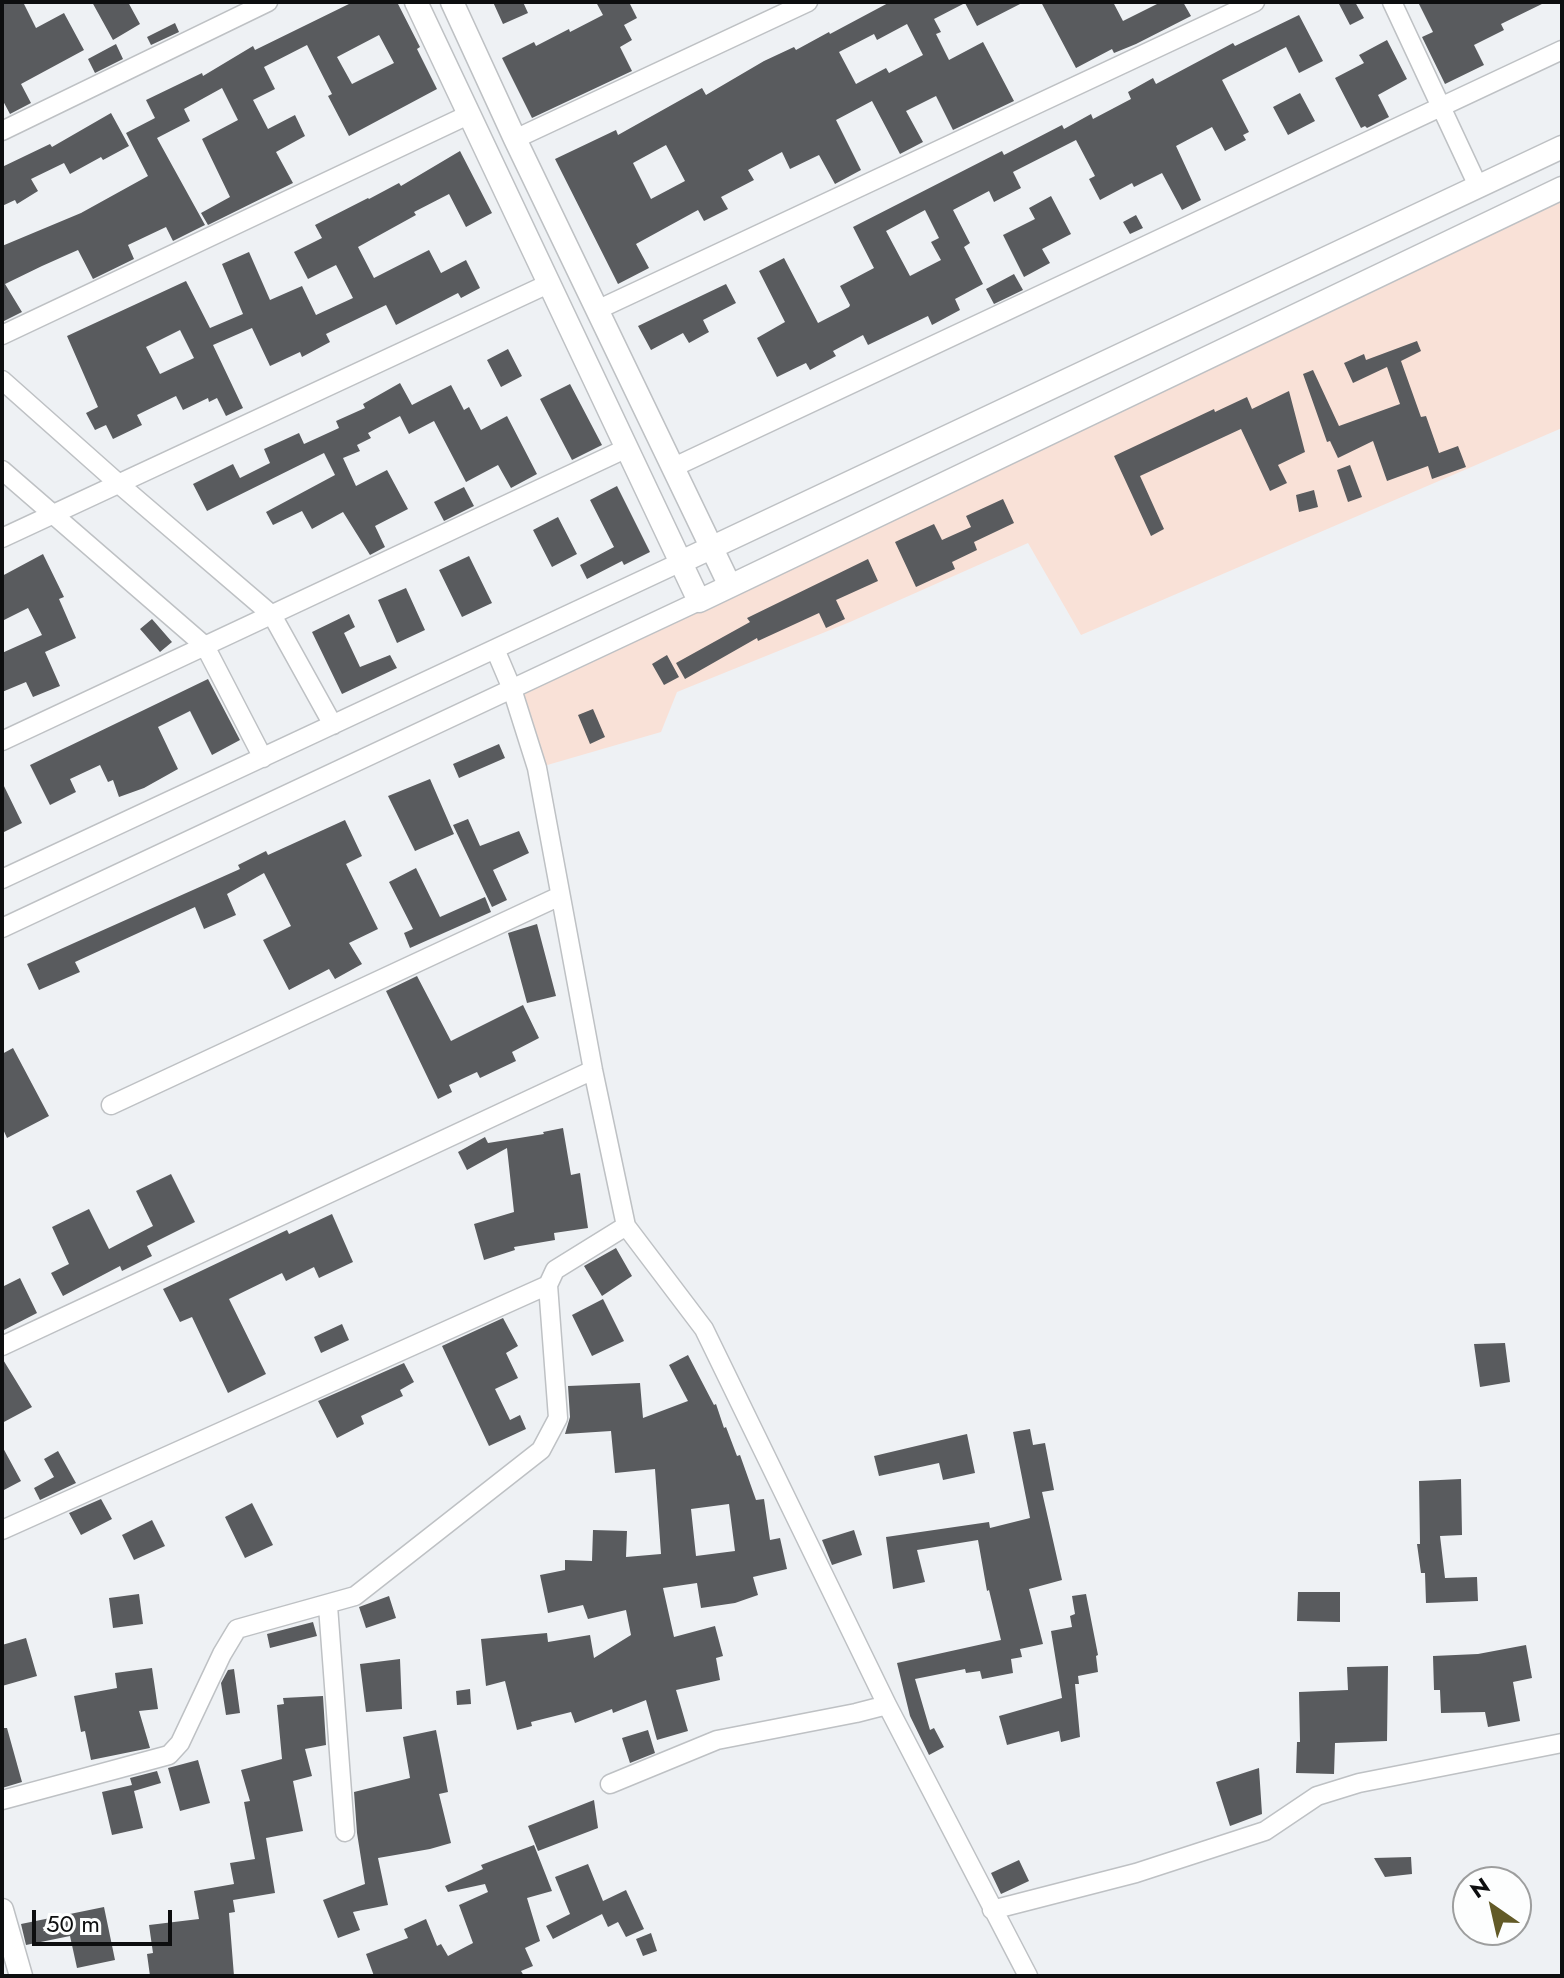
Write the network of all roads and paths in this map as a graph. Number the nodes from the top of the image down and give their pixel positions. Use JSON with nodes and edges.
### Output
{"nodes":[{"id":1,"x":268,"y":2,"type":"edge"},
{"id":2,"x":416,"y":2,"type":"edge"},
{"id":3,"x":452,"y":2,"type":"edge"},
{"id":4,"x":808,"y":2,"type":"edge"},
{"id":5,"x":1255,"y":2,"type":"edge"},
{"id":6,"x":1392,"y":2,"type":"edge"},
{"id":7,"x":1562,"y":50,"type":"edge"},
{"id":8,"x":1442,"y":106,"type":"junction"},
{"id":9,"x":468,"y":115,"type":"junction"},
{"id":10,"x":2,"y":131,"type":"edge"},
{"id":11,"x":515,"y":139,"type":"junction"},
{"id":12,"x":1562,"y":147,"type":"edge"},
{"id":13,"x":1478,"y":186,"type":"junction"},
{"id":14,"x":1562,"y":188,"type":"edge"},
{"id":15,"x":548,"y":284,"type":"junction"},
{"id":16,"x":597,"y":310,"type":"junction"},
{"id":17,"x":2,"y":335,"type":"edge"},
{"id":18,"x":2,"y":380,"type":"edge"},
{"id":19,"x":625,"y":449,"type":"junction"},
{"id":20,"x":672,"y":468,"type":"junction"},
{"id":21,"x":2,"y":470,"type":"edge"},
{"id":22,"x":119,"y":484,"type":"junction"},
{"id":23,"x":53,"y":514,"type":"junction"},
{"id":24,"x":2,"y":538,"type":"edge"},
{"id":25,"x":710,"y":548,"type":"junction"},
{"id":26,"x":681,"y":562,"type":"junction"},
{"id":27,"x":730,"y":586,"type":"junction"},
{"id":28,"x":699,"y":601,"type":"junction"},
{"id":29,"x":272,"y":615,"type":"junction"},
{"id":30,"x":205,"y":646,"type":"junction"},
{"id":31,"x":495,"y":649,"type":"junction"},
{"id":32,"x":512,"y":689,"type":"junction"},
{"id":33,"x":333,"y":725,"type":"junction"},
{"id":34,"x":2,"y":741,"type":"edge"},
{"id":35,"x":263,"y":758,"type":"junction"},
{"id":36,"x":2,"y":879,"type":"edge"},
{"id":37,"x":560,"y":896,"type":"junction"},
{"id":38,"x":2,"y":928,"type":"edge"},
{"id":39,"x":593,"y":1070,"type":"junction"},
{"id":40,"x":111,"y":1105,"type":"dead end"},
{"id":41,"x":626,"y":1226,"type":"junction"},
{"id":42,"x":548,"y":1285,"type":"junction"},
{"id":43,"x":2,"y":1346,"type":"edge"},
{"id":44,"x":2,"y":1530,"type":"edge"},
{"id":45,"x":328,"y":1606,"type":"junction"},
{"id":46,"x":887,"y":1705,"type":"junction"},
{"id":47,"x":1562,"y":1743,"type":"edge"},
{"id":48,"x":610,"y":1784,"type":"dead end"},
{"id":49,"x":2,"y":1800,"type":"edge"},
{"id":50,"x":345,"y":1832,"type":"dead end"},
{"id":51,"x":2,"y":1910,"type":"edge"},
{"id":52,"x":992,"y":1910,"type":"junction"},
{"id":53,"x":21,"y":1976,"type":"edge"},
{"id":54,"x":1028,"y":1976,"type":"edge"}],
"edges":[{"from":1,"to":10,"type":"street"},
{"from":2,"to":9,"type":"street"},
{"from":3,"to":11,"type":"street"},
{"from":4,"to":11,"type":"street"},
{"from":5,"to":16,"type":"street"},
{"from":6,"to":8,"type":"street"},
{"from":7,"to":8,"type":"street"},
{"from":8,"to":13,"type":"street"},
{"from":8,"to":20,"type":"street"},
{"from":9,"to":15,"type":"street"},
{"from":9,"to":17,"type":"street"},
{"from":11,"to":16,"type":"street"},
{"from":12,"to":13,"type":"street"},
{"from":13,"to":25,"type":"street"},
{"from":14,"to":27,"type":"street"},
{"from":15,"to":19,"type":"street"},
{"from":15,"to":22,"type":"street"},
{"from":16,"to":20,"type":"street"},
{"from":18,"to":22,"type":"street"},
{"from":19,"to":26,"type":"street"},
{"from":19,"to":29,"type":"street"},
{"from":20,"to":25,"type":"street"},
{"from":21,"to":23,"type":"street"},
{"from":22,"to":23,"type":"street"},
{"from":22,"to":29,"type":"street"},
{"from":23,"to":24,"type":"street"},
{"from":23,"to":30,"type":"street"},
{"from":25,"to":26,"type":"street"},
{"from":25,"to":27,"type":"street"},
{"from":26,"to":28,"type":"street"},
{"from":26,"to":31,"type":"street"},
{"from":27,"to":28,"type":"street"},
{"from":28,"to":32,"type":"street"},
{"from":29,"to":30,"type":"street"},
{"from":29,"to":33,"type":"street"},
{"from":30,"to":34,"type":"street"},
{"from":30,"to":35,"type":"street"},
{"from":31,"to":32,"type":"street"},
{"from":31,"to":33,"type":"street"},
{"from":32,"to":37,"type":"street"},
{"from":32,"to":38,"type":"street"},
{"from":33,"to":35,"type":"street"},
{"from":35,"to":36,"type":"street"},
{"from":37,"to":39,"type":"street"},
{"from":37,"to":40,"type":"street"},
{"from":39,"to":41,"type":"street"},
{"from":39,"to":43,"type":"street"},
{"from":41,"to":42,"type":"street"},
{"from":41,"to":46,"type":"street"},
{"from":42,"to":44,"type":"street"},
{"from":42,"to":45,"type":"street"},
{"from":45,"to":49,"type":"street"},
{"from":45,"to":50,"type":"street"},
{"from":46,"to":48,"type":"street"},
{"from":46,"to":52,"type":"street"},
{"from":47,"to":52,"type":"street"},
{"from":51,"to":53,"type":"street"},
{"from":52,"to":54,"type":"street"}]}
